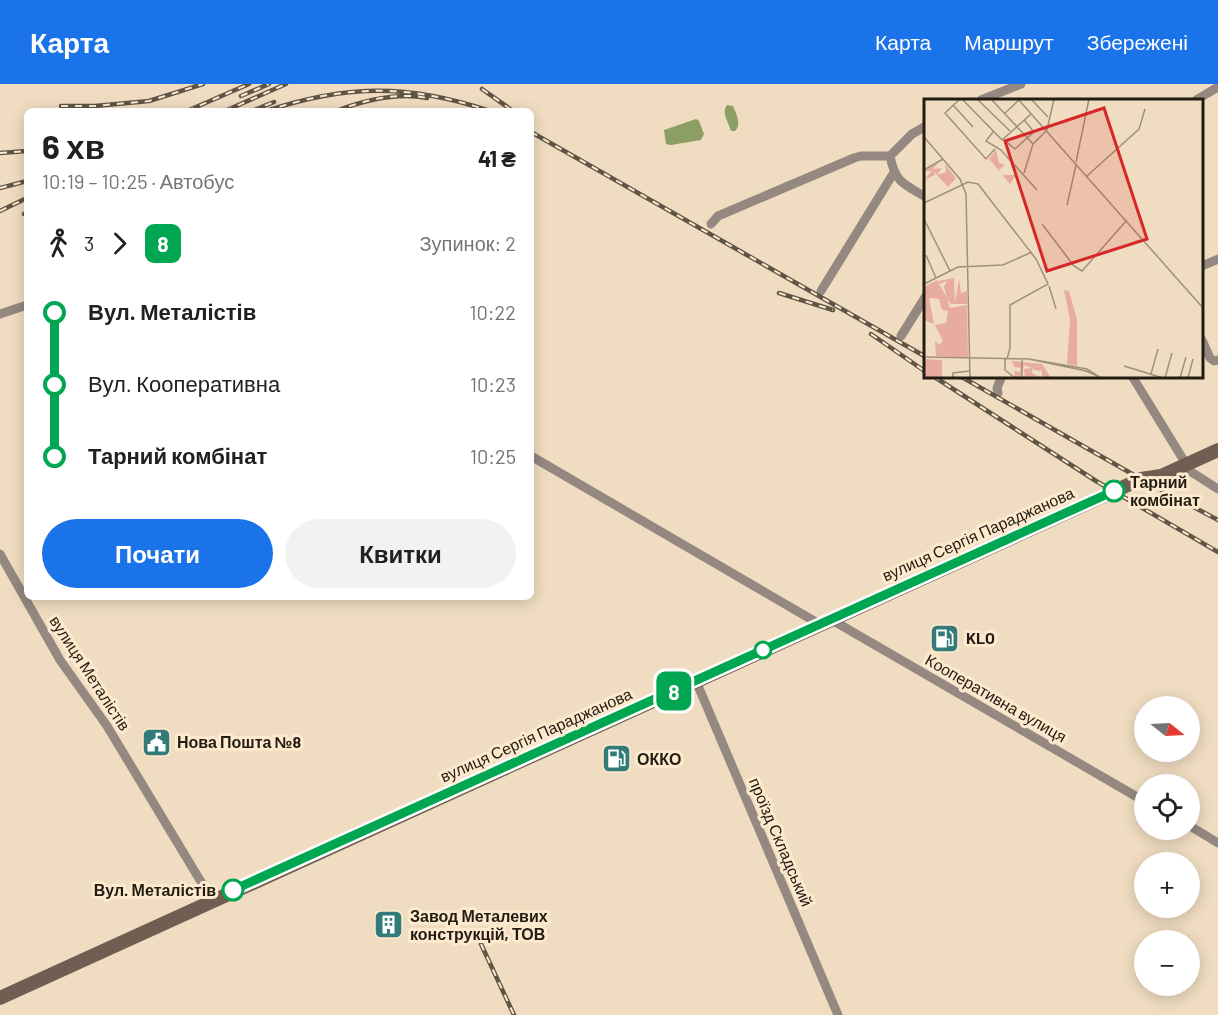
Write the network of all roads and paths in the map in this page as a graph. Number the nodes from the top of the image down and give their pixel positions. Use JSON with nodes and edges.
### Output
{"nodes":[{"id":1,"x":1021,"y":84,"type":"edge"},
{"id":2,"x":1218,"y":87,"type":"edge"},
{"id":3,"x":984,"y":99,"type":"edge"},
{"id":4,"x":1198,"y":99,"type":"edge"},
{"id":5,"x":924,"y":127,"type":"edge"},
{"id":6,"x":890,"y":156,"type":"junction"},
{"id":7,"x":893,"y":174,"type":"junction"},
{"id":8,"x":924,"y":196,"type":"edge"},
{"id":9,"x":711,"y":224,"type":"dead end"},
{"id":10,"x":1218,"y":259,"type":"edge"},
{"id":11,"x":1203,"y":266,"type":"edge"},
{"id":12,"x":821,"y":291,"type":"dead end"},
{"id":13,"x":924,"y":299,"type":"edge"},
{"id":14,"x":24,"y":306,"type":"edge"},
{"id":15,"x":0,"y":314,"type":"edge"},
{"id":16,"x":901,"y":336,"type":"dead end"},
{"id":17,"x":1203,"y":342,"type":"edge"},
{"id":18,"x":1218,"y":360,"type":"edge"},
{"id":19,"x":1001,"y":378,"type":"edge"},
{"id":20,"x":1133,"y":378,"type":"edge"},
{"id":21,"x":998,"y":393,"type":"dead end"},
{"id":22,"x":1218,"y":450,"type":"edge"},
{"id":23,"x":534,"y":458,"type":"edge"},
{"id":24,"x":1184,"y":465,"type":"junction"},
{"id":25,"x":1218,"y":489,"type":"edge"},
{"id":26,"x":0,"y":554,"type":"edge"},
{"id":27,"x":24,"y":596,"type":"edge"},
{"id":28,"x":26,"y":600,"type":"edge"},
{"id":29,"x":826,"y":623,"type":"junction"},
{"id":30,"x":696,"y":681,"type":"junction"},
{"id":31,"x":1134,"y":795,"type":"edge"},
{"id":32,"x":1200,"y":832,"type":"edge"},
{"id":33,"x":1218,"y":843,"type":"edge"},
{"id":34,"x":212,"y":900,"type":"junction"},
{"id":35,"x":0,"y":998,"type":"edge"},
{"id":36,"x":838,"y":1015,"type":"edge"}],
"edges":[{"from":1,"to":3,"type":"street"},
{"from":2,"to":4,"type":"street"},
{"from":5,"to":6,"type":"street"},
{"from":6,"to":7,"type":"street"},
{"from":6,"to":9,"type":"street"},
{"from":7,"to":8,"type":"street"},
{"from":7,"to":12,"type":"street"},
{"from":10,"to":11,"type":"street"},
{"from":13,"to":16,"type":"street"},
{"from":14,"to":15,"type":"street"},
{"from":17,"to":18,"type":"street"},
{"from":19,"to":21,"type":"street"},
{"from":20,"to":24,"type":"street"},
{"from":22,"to":24,"type":"main road","name":"вулиця Сергія Параджанова"},
{"from":23,"to":29,"type":"street","name":"Кооперативна вулиця"},
{"from":24,"to":25,"type":"street"},
{"from":24,"to":29,"type":"main road","name":"вулиця Сергія Параджанова"},
{"from":26,"to":27,"type":"street","name":"вулиця Металістів"},
{"from":28,"to":34,"type":"street","name":"вулиця Металістів"},
{"from":29,"to":30,"type":"main road","name":"вулиця Сергія Параджанова"},
{"from":29,"to":31,"type":"street","name":"Кооперативна вулиця"},
{"from":30,"to":34,"type":"main road","name":"вулиця Сергія Параджанова"},
{"from":30,"to":36,"type":"street","name":"проїзд Складський"},
{"from":32,"to":33,"type":"street"},
{"from":34,"to":35,"type":"main road","name":"вулиця Сергія Параджанова"}]}
